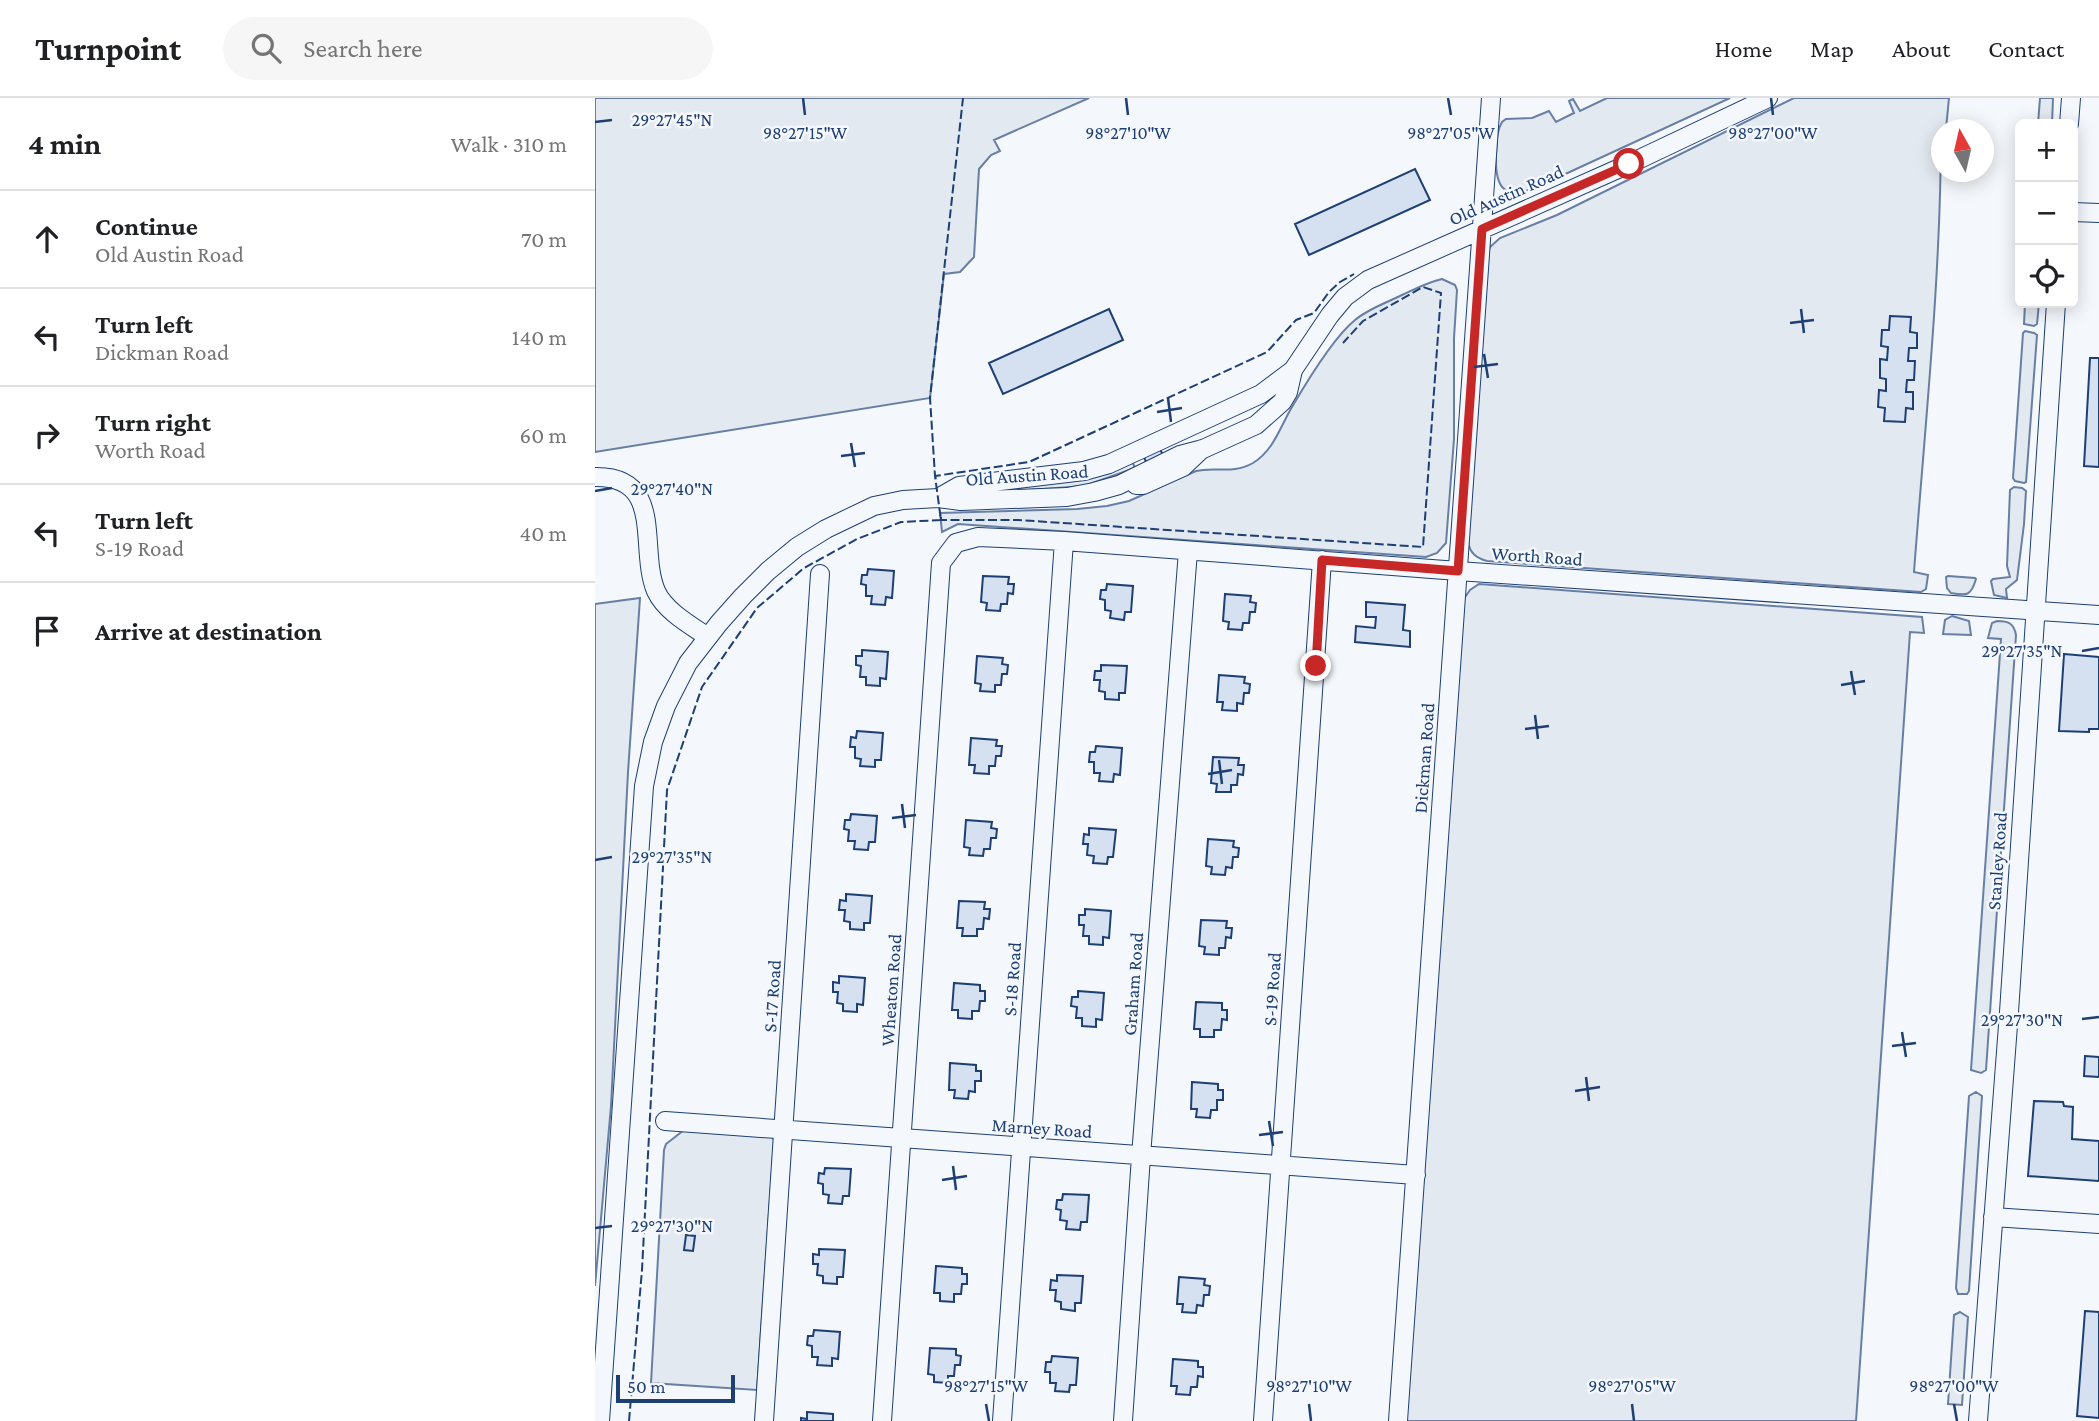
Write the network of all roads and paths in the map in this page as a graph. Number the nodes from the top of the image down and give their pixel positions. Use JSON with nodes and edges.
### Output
{"nodes":[{"id":1,"x":1491,"y":98,"type":"edge"},
{"id":2,"x":1768,"y":98,"type":"edge"},
{"id":3,"x":2071,"y":98,"type":"edge"},
{"id":4,"x":2069,"y":119,"type":"edge"},
{"id":5,"x":2078,"y":212,"type":"edge"},
{"id":6,"x":2099,"y":213,"type":"edge"},
{"id":7,"x":1482,"y":229,"type":"junction"},
{"id":8,"x":2056,"y":308,"type":"edge"},
{"id":9,"x":1293,"y":370,"type":"junction"},
{"id":10,"x":596,"y":476,"type":"edge"},
{"id":11,"x":938,"y":498,"type":"junction"},
{"id":12,"x":1064,"y":541,"type":"junction"},
{"id":13,"x":1188,"y":551,"type":"junction"},
{"id":14,"x":1322,"y":560,"type":"junction"},
{"id":15,"x":941,"y":563,"type":"joint"},
{"id":16,"x":1458,"y":571,"type":"junction"},
{"id":17,"x":820,"y":574,"type":"dead end"},
{"id":18,"x":2035,"y":610,"type":"junction"},
{"id":19,"x":2099,"y":615,"type":"edge"},
{"id":20,"x":708,"y":637,"type":"junction"},
{"id":21,"x":665,"y":1121,"type":"dead end"},
{"id":22,"x":784,"y":1131,"type":"junction"},
{"id":23,"x":901,"y":1139,"type":"junction"},
{"id":24,"x":1021,"y":1148,"type":"junction"},
{"id":25,"x":1141,"y":1156,"type":"junction"},
{"id":26,"x":1280,"y":1166,"type":"junction"},
{"id":27,"x":1416,"y":1175,"type":"junction"},
{"id":28,"x":1993,"y":1217,"type":"junction"},
{"id":29,"x":2099,"y":1224,"type":"edge"},
{"id":30,"x":600,"y":1421,"type":"edge"},
{"id":31,"x":764,"y":1421,"type":"edge"},
{"id":32,"x":882,"y":1421,"type":"edge"},
{"id":33,"x":1002,"y":1421,"type":"edge"},
{"id":34,"x":1123,"y":1421,"type":"edge"},
{"id":35,"x":1263,"y":1421,"type":"edge"},
{"id":36,"x":1398,"y":1421,"type":"edge"},
{"id":37,"x":1978,"y":1421,"type":"edge"}],
"edges":[{"from":1,"to":7,"type":"street","name":"Dickman Road"},
{"from":2,"to":7,"type":"street","name":"Old Austin Road"},
{"from":3,"to":4,"type":"street"},
{"from":5,"to":6,"type":"street"},
{"from":7,"to":9,"type":"street","name":"Old Austin Road"},
{"from":7,"to":16,"type":"street","name":"Dickman Road"},
{"from":8,"to":18,"type":"street","name":"Stanley Road"},
{"from":9,"to":11,"type":"street","name":"Old Austin Road"},
{"from":9,"to":11,"type":"street","name":"Old Austin Road"},
{"from":10,"to":20,"type":"street"},
{"from":11,"to":20,"type":"street","name":"Old Austin Road"},
{"from":12,"to":13,"type":"street","name":"Worth Road"},
{"from":12,"to":15,"type":"street","name":"Worth Road"},
{"from":12,"to":24,"type":"street","name":"S-18 Road"},
{"from":13,"to":14,"type":"street","name":"Worth Road"},
{"from":13,"to":25,"type":"street","name":"Graham Road"},
{"from":14,"to":16,"type":"street","name":"Worth Road"},
{"from":14,"to":26,"type":"street","name":"S-19 Road"},
{"from":15,"to":23,"type":"street","name":"Wheaton Road"},
{"from":16,"to":18,"type":"street","name":"Worth Road"},
{"from":16,"to":27,"type":"street","name":"Dickman Road"},
{"from":17,"to":22,"type":"street","name":"S-17 Road"},
{"from":18,"to":19,"type":"street","name":"Worth Road"},
{"from":18,"to":28,"type":"street","name":"Stanley Road"},
{"from":20,"to":30,"type":"street","name":"Old Austin Road"},
{"from":21,"to":22,"type":"street","name":"Marney Road"},
{"from":22,"to":23,"type":"street","name":"Marney Road"},
{"from":22,"to":31,"type":"street","name":"S-17 Road"},
{"from":23,"to":24,"type":"street","name":"Marney Road"},
{"from":23,"to":32,"type":"street","name":"Wheaton Road"},
{"from":24,"to":25,"type":"street","name":"Marney Road"},
{"from":24,"to":33,"type":"street","name":"S-18 Road"},
{"from":25,"to":26,"type":"street","name":"Marney Road"},
{"from":25,"to":34,"type":"street","name":"Graham Road"},
{"from":26,"to":27,"type":"street","name":"Marney Road"},
{"from":26,"to":35,"type":"street","name":"S-19 Road"},
{"from":27,"to":36,"type":"street","name":"Dickman Road"},
{"from":28,"to":29,"type":"street"},
{"from":28,"to":37,"type":"street","name":"Stanley Road"}]}
